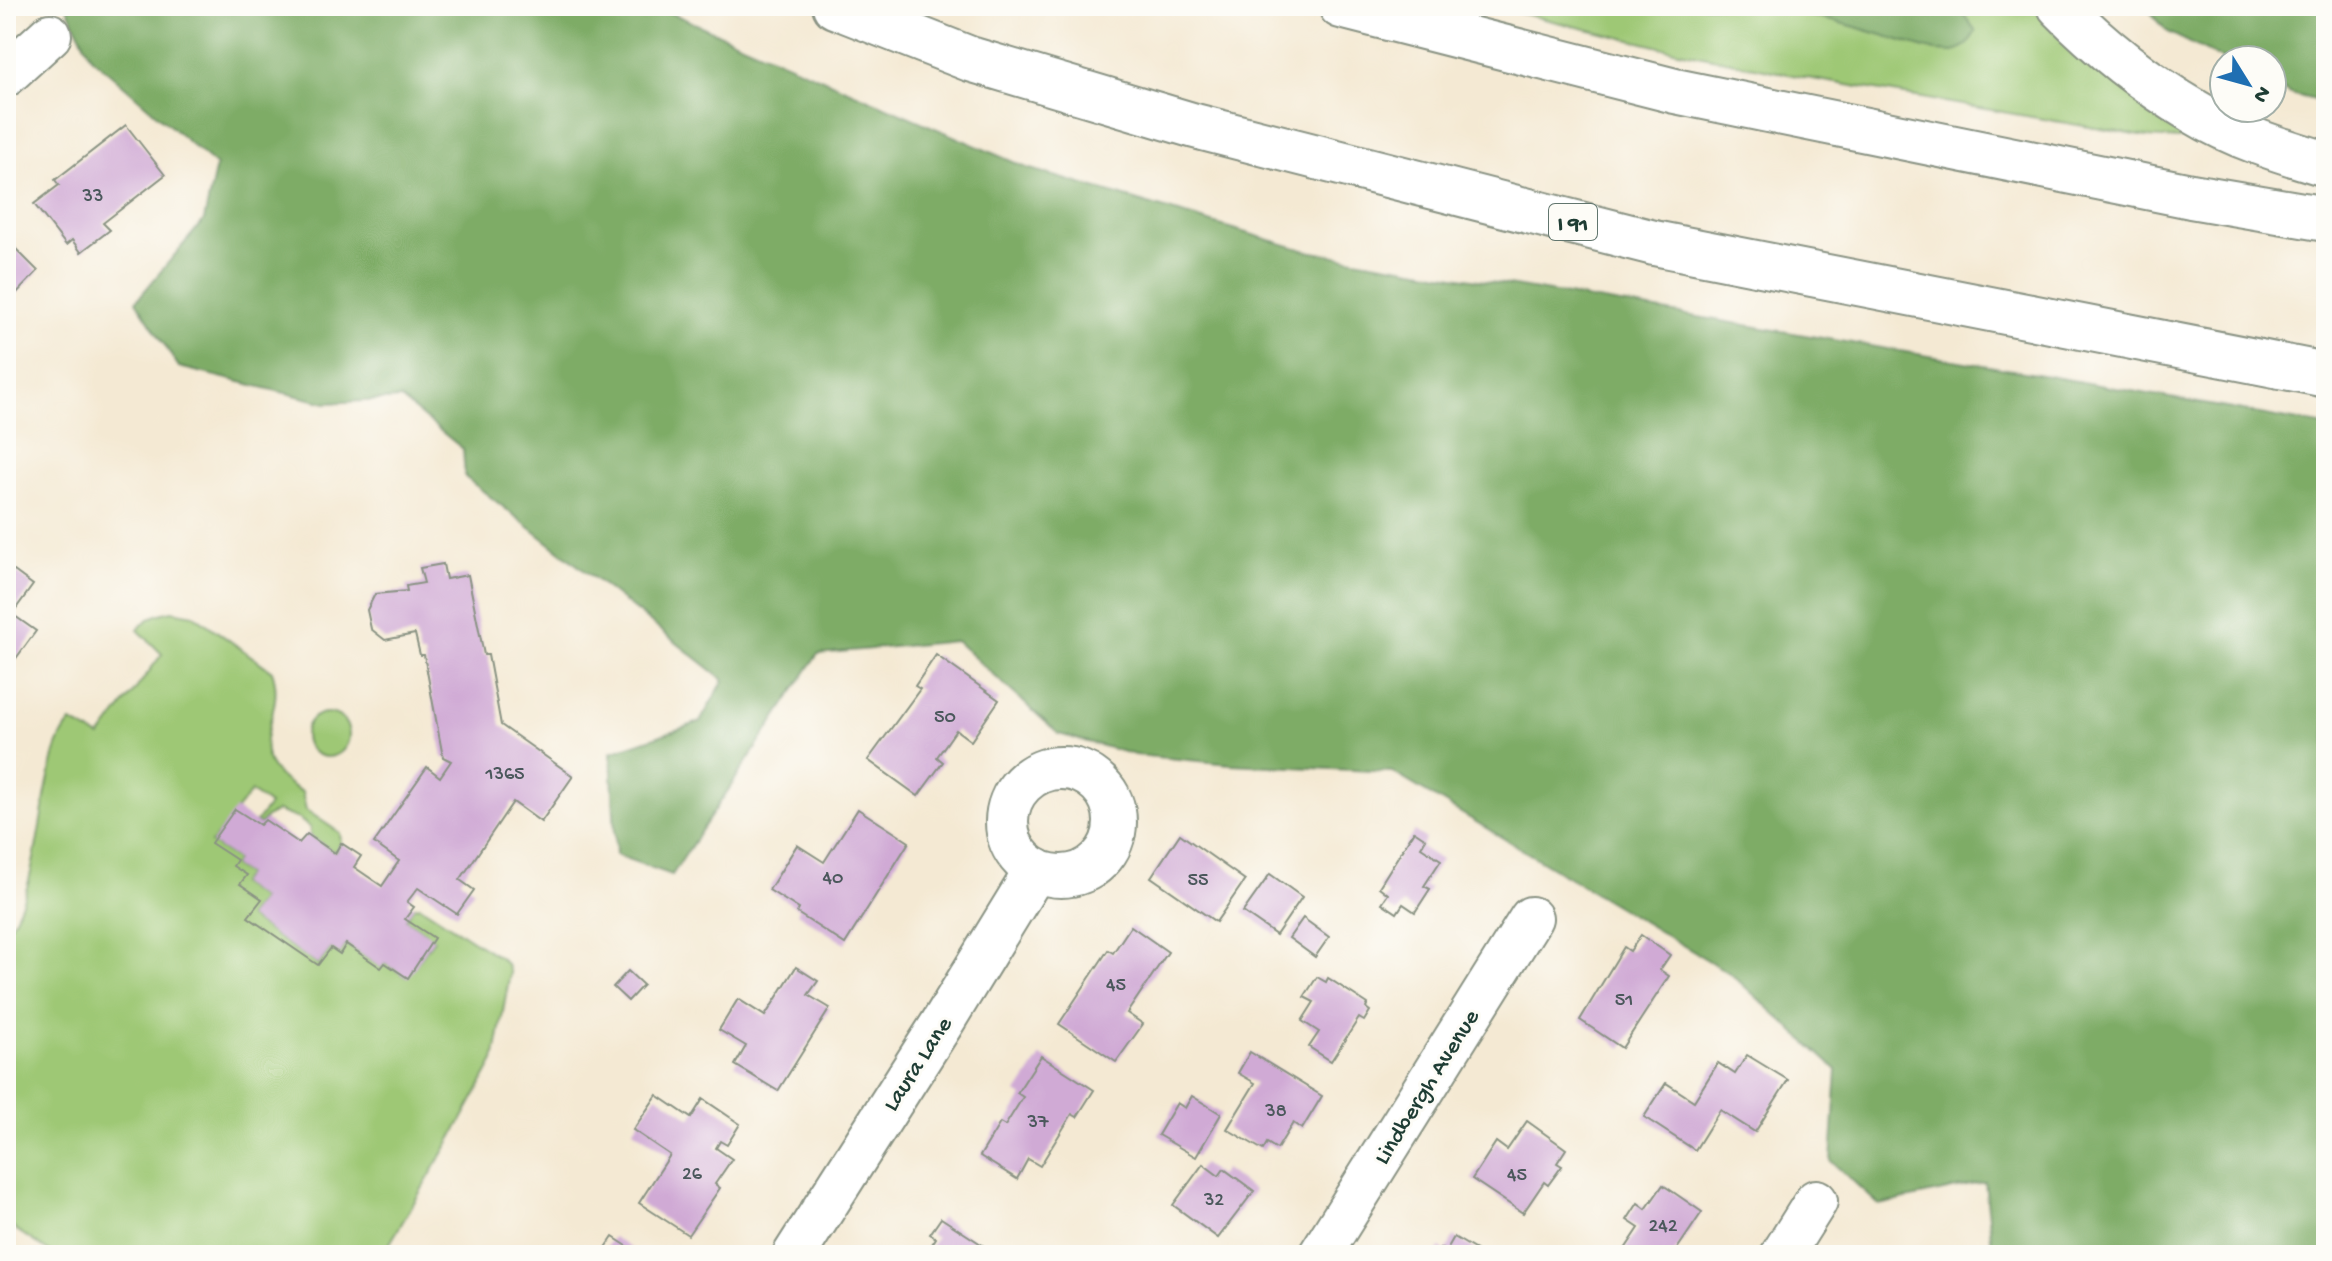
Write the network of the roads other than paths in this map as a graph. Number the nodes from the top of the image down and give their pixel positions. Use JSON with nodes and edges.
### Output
{"nodes":[{"id":1,"x":835,"y":6,"type":"edge"},
{"id":2,"x":1341,"y":6,"type":"edge"},
{"id":3,"x":2060,"y":6,"type":"edge"},
{"id":4,"x":50,"y":35,"type":"dead end"},
{"id":5,"x":6,"y":75,"type":"edge"},
{"id":6,"x":2326,"y":164,"type":"edge"},
{"id":7,"x":2326,"y":219,"type":"edge"},
{"id":8,"x":2326,"y":375,"type":"edge"},
{"id":9,"x":1036,"y":870,"type":"dead end"},
{"id":10,"x":1531,"y":918,"type":"dead end"},
{"id":11,"x":1816,"y":1201,"type":"dead end"},
{"id":12,"x":794,"y":1255,"type":"edge"},
{"id":13,"x":1320,"y":1255,"type":"edge"},
{"id":14,"x":1782,"y":1255,"type":"edge"}],
"edges":[{"from":1,"to":8,"type":"highway","number":"I 91"},
{"from":2,"to":7,"type":"highway"},
{"from":3,"to":6,"type":"highway"},
{"from":4,"to":5,"type":"street"},
{"from":9,"to":12,"type":"street","name":"Laura Lane"},
{"from":10,"to":13,"type":"street","name":"Lindbergh Avenue"},
{"from":11,"to":14,"type":"street"}]}
